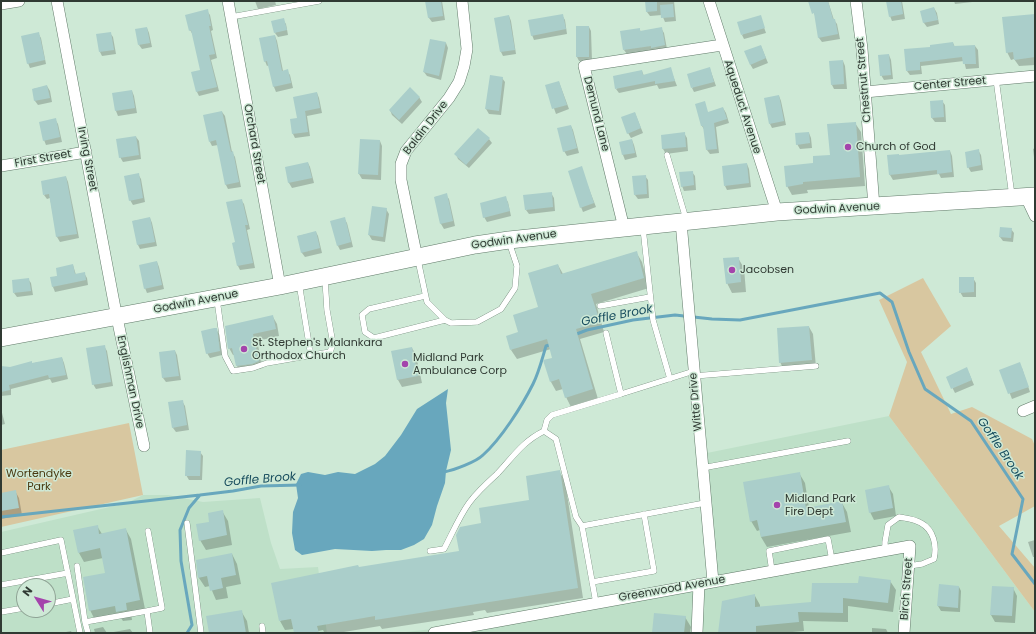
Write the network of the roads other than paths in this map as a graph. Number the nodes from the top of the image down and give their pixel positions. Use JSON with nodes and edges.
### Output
{"nodes":[{"id":1,"x":19,"y":1,"type":"edge"},
{"id":2,"x":57,"y":1,"type":"edge"},
{"id":3,"x":228,"y":1,"type":"edge"},
{"id":4,"x":319,"y":1,"type":"edge"},
{"id":5,"x":462,"y":1,"type":"edge"},
{"id":6,"x":708,"y":1,"type":"edge"},
{"id":7,"x":856,"y":1,"type":"edge"},
{"id":8,"x":1,"y":4,"type":"edge"},
{"id":9,"x":231,"y":17,"type":"junction"},
{"id":10,"x":722,"y":45,"type":"junction"},
{"id":11,"x":1035,"y":76,"type":"edge"},
{"id":12,"x":996,"y":79,"type":"junction"},
{"id":13,"x":865,"y":92,"type":"junction"},
{"id":14,"x":86,"y":152,"type":"junction"},
{"id":15,"x":667,"y":155,"type":"dead end"},
{"id":16,"x":1,"y":166,"type":"edge"},
{"id":17,"x":1024,"y":197,"type":"edge"},
{"id":18,"x":874,"y":207,"type":"junction"},
{"id":19,"x":777,"y":212,"type":"junction"},
{"id":20,"x":1035,"y":216,"type":"edge"},
{"id":21,"x":684,"y":222,"type":"junction"},
{"id":22,"x":643,"y":226,"type":"junction"},
{"id":23,"x":624,"y":228,"type":"junction"},
{"id":24,"x":509,"y":240,"type":"junction"},
{"id":25,"x":417,"y":258,"type":"junction"},
{"id":26,"x":324,"y":277,"type":"junction"},
{"id":27,"x":299,"y":282,"type":"junction"},
{"id":28,"x":280,"y":286,"type":"junction"},
{"id":29,"x":425,"y":296,"type":"junction"},
{"id":30,"x":650,"y":297,"type":"junction"},
{"id":31,"x":216,"y":298,"type":"junction"},
{"id":32,"x":600,"y":306,"type":"dead end"},
{"id":33,"x":117,"y":317,"type":"junction"},
{"id":34,"x":445,"y":320,"type":"junction"},
{"id":35,"x":606,"y":333,"type":"dead end"},
{"id":36,"x":1,"y":338,"type":"edge"},
{"id":37,"x":311,"y":356,"type":"junction"},
{"id":38,"x":816,"y":366,"type":"dead end"},
{"id":39,"x":694,"y":374,"type":"junction"},
{"id":40,"x":670,"y":379,"type":"junction"},
{"id":41,"x":621,"y":394,"type":"junction"},
{"id":42,"x":1035,"y":406,"type":"edge"},
{"id":43,"x":1023,"y":411,"type":"dead end"},
{"id":44,"x":544,"y":431,"type":"junction"},
{"id":45,"x":848,"y":441,"type":"dead end"},
{"id":46,"x":144,"y":446,"type":"dead end"},
{"id":47,"x":702,"y":468,"type":"junction"},
{"id":48,"x":705,"y":502,"type":"junction"},
{"id":49,"x":644,"y":514,"type":"junction"},
{"id":50,"x":187,"y":524,"type":"dead end"},
{"id":51,"x":582,"y":526,"type":"junction"},
{"id":52,"x":148,"y":531,"type":"dead end"},
{"id":53,"x":910,"y":546,"type":"joint"},
{"id":54,"x":885,"y":550,"type":"junction"},
{"id":55,"x":430,"y":551,"type":"dead end"},
{"id":56,"x":1,"y":553,"type":"edge"},
{"id":57,"x":832,"y":560,"type":"junction"},
{"id":58,"x":77,"y":566,"type":"dead end"},
{"id":59,"x":909,"y":566,"type":"junction"},
{"id":60,"x":772,"y":571,"type":"junction"},
{"id":61,"x":68,"y":573,"type":"junction"},
{"id":62,"x":592,"y":582,"type":"junction"},
{"id":63,"x":712,"y":582,"type":"junction"},
{"id":64,"x":699,"y":584,"type":"junction"},
{"id":65,"x":1,"y":585,"type":"edge"},
{"id":66,"x":73,"y":599,"type":"junction"},
{"id":67,"x":56,"y":602,"type":"edge"},
{"id":68,"x":596,"y":603,"type":"junction"},
{"id":69,"x":16,"y":609,"type":"edge"},
{"id":70,"x":147,"y":611,"type":"junction"},
{"id":71,"x":1,"y":612,"type":"edge"},
{"id":72,"x":85,"y":622,"type":"junction"},
{"id":73,"x":262,"y":626,"type":"dead end"},
{"id":74,"x":80,"y":633,"type":"edge"},
{"id":75,"x":88,"y":633,"type":"edge"},
{"id":76,"x":150,"y":633,"type":"edge"},
{"id":77,"x":201,"y":633,"type":"edge"},
{"id":78,"x":263,"y":633,"type":"edge"},
{"id":79,"x":434,"y":633,"type":"edge"},
{"id":80,"x":697,"y":633,"type":"edge"},
{"id":81,"x":904,"y":633,"type":"edge"}],
"edges":[{"from":1,"to":8,"type":"street"},
{"from":2,"to":14,"type":"street","name":"Irving Street"},
{"from":3,"to":9,"type":"street","name":"Orchard Street"},
{"from":4,"to":9,"type":"lane"},
{"from":5,"to":25,"type":"street","name":"Baldin Drive"},
{"from":6,"to":10,"type":"street","name":"Aqueduct Avenue"},
{"from":7,"to":13,"type":"street","name":"Chestnut Street"},
{"from":9,"to":28,"type":"street","name":"Orchard Street"},
{"from":10,"to":19,"type":"street","name":"Aqueduct Avenue"},
{"from":10,"to":23,"type":"street","name":"Demund Lane"},
{"from":11,"to":12,"type":"street","name":"Center Street"},
{"from":12,"to":13,"type":"street","name":"Center Street"},
{"from":12,"to":17,"type":"lane"},
{"from":13,"to":18,"type":"street","name":"Chestnut Street"},
{"from":14,"to":16,"type":"street","name":"First Street"},
{"from":14,"to":33,"type":"street","name":"Irving Street"},
{"from":15,"to":21,"type":"lane"},
{"from":17,"to":18,"type":"main road","name":"Godwin Avenue"},
{"from":17,"to":20,"type":"street"},
{"from":18,"to":19,"type":"main road","name":"Godwin Avenue"},
{"from":19,"to":21,"type":"main road","name":"Godwin Avenue"},
{"from":21,"to":22,"type":"main road","name":"Godwin Avenue"},
{"from":21,"to":39,"type":"street","name":"Witte Drive"},
{"from":22,"to":23,"type":"main road","name":"Godwin Avenue"},
{"from":22,"to":30,"type":"lane"},
{"from":23,"to":24,"type":"main road","name":"Godwin Avenue"},
{"from":24,"to":25,"type":"main road","name":"Godwin Avenue"},
{"from":24,"to":34,"type":"lane"},
{"from":25,"to":26,"type":"main road","name":"Godwin Avenue"},
{"from":25,"to":29,"type":"lane"},
{"from":26,"to":27,"type":"main road","name":"Godwin Avenue"},
{"from":26,"to":37,"type":"lane"},
{"from":27,"to":28,"type":"main road","name":"Godwin Avenue"},
{"from":27,"to":37,"type":"lane"},
{"from":28,"to":31,"type":"main road","name":"Godwin Avenue"},
{"from":29,"to":34,"type":"lane"},
{"from":29,"to":34,"type":"lane"},
{"from":30,"to":32,"type":"lane"},
{"from":30,"to":40,"type":"lane"},
{"from":31,"to":33,"type":"main road","name":"Godwin Avenue"},
{"from":31,"to":37,"type":"lane"},
{"from":33,"to":36,"type":"main road","name":"Godwin Avenue"},
{"from":33,"to":46,"type":"street","name":"Englishman Drive"},
{"from":35,"to":41,"type":"lane"},
{"from":38,"to":39,"type":"lane"},
{"from":39,"to":40,"type":"lane"},
{"from":39,"to":47,"type":"street","name":"Witte Drive"},
{"from":40,"to":41,"type":"lane"},
{"from":41,"to":44,"type":"lane"},
{"from":42,"to":43,"type":"street"},
{"from":44,"to":51,"type":"lane"},
{"from":44,"to":55,"type":"lane"},
{"from":45,"to":47,"type":"lane"},
{"from":47,"to":48,"type":"street","name":"Witte Drive"},
{"from":48,"to":49,"type":"lane"},
{"from":48,"to":63,"type":"street","name":"Witte Drive"},
{"from":49,"to":51,"type":"lane"},
{"from":49,"to":62,"type":"lane"},
{"from":50,"to":77,"type":"lane"},
{"from":51,"to":62,"type":"lane"},
{"from":52,"to":70,"type":"lane"},
{"from":53,"to":54,"type":"street","name":"Greenwood Avenue"},
{"from":53,"to":59,"type":"street","name":"Birch Street"},
{"from":54,"to":57,"type":"street","name":"Greenwood Avenue"},
{"from":54,"to":59,"type":"lane"},
{"from":56,"to":61,"type":"lane"},
{"from":57,"to":60,"type":"street","name":"Greenwood Avenue"},
{"from":57,"to":60,"type":"lane"},
{"from":58,"to":72,"type":"lane"},
{"from":59,"to":81,"type":"street","name":"Birch Street"},
{"from":60,"to":63,"type":"street","name":"Greenwood Avenue"},
{"from":61,"to":65,"type":"lane"},
{"from":61,"to":66,"type":"lane"},
{"from":62,"to":68,"type":"lane"},
{"from":63,"to":64,"type":"street","name":"Greenwood Avenue"},
{"from":64,"to":68,"type":"street","name":"Greenwood Avenue"},
{"from":64,"to":80,"type":"street"},
{"from":66,"to":67,"type":"lane"},
{"from":66,"to":74,"type":"lane"},
{"from":68,"to":79,"type":"street","name":"Greenwood Avenue"},
{"from":69,"to":71,"type":"lane"},
{"from":70,"to":72,"type":"lane"},
{"from":70,"to":76,"type":"lane"},
{"from":72,"to":75,"type":"lane"},
{"from":73,"to":78,"type":"lane"}]}
